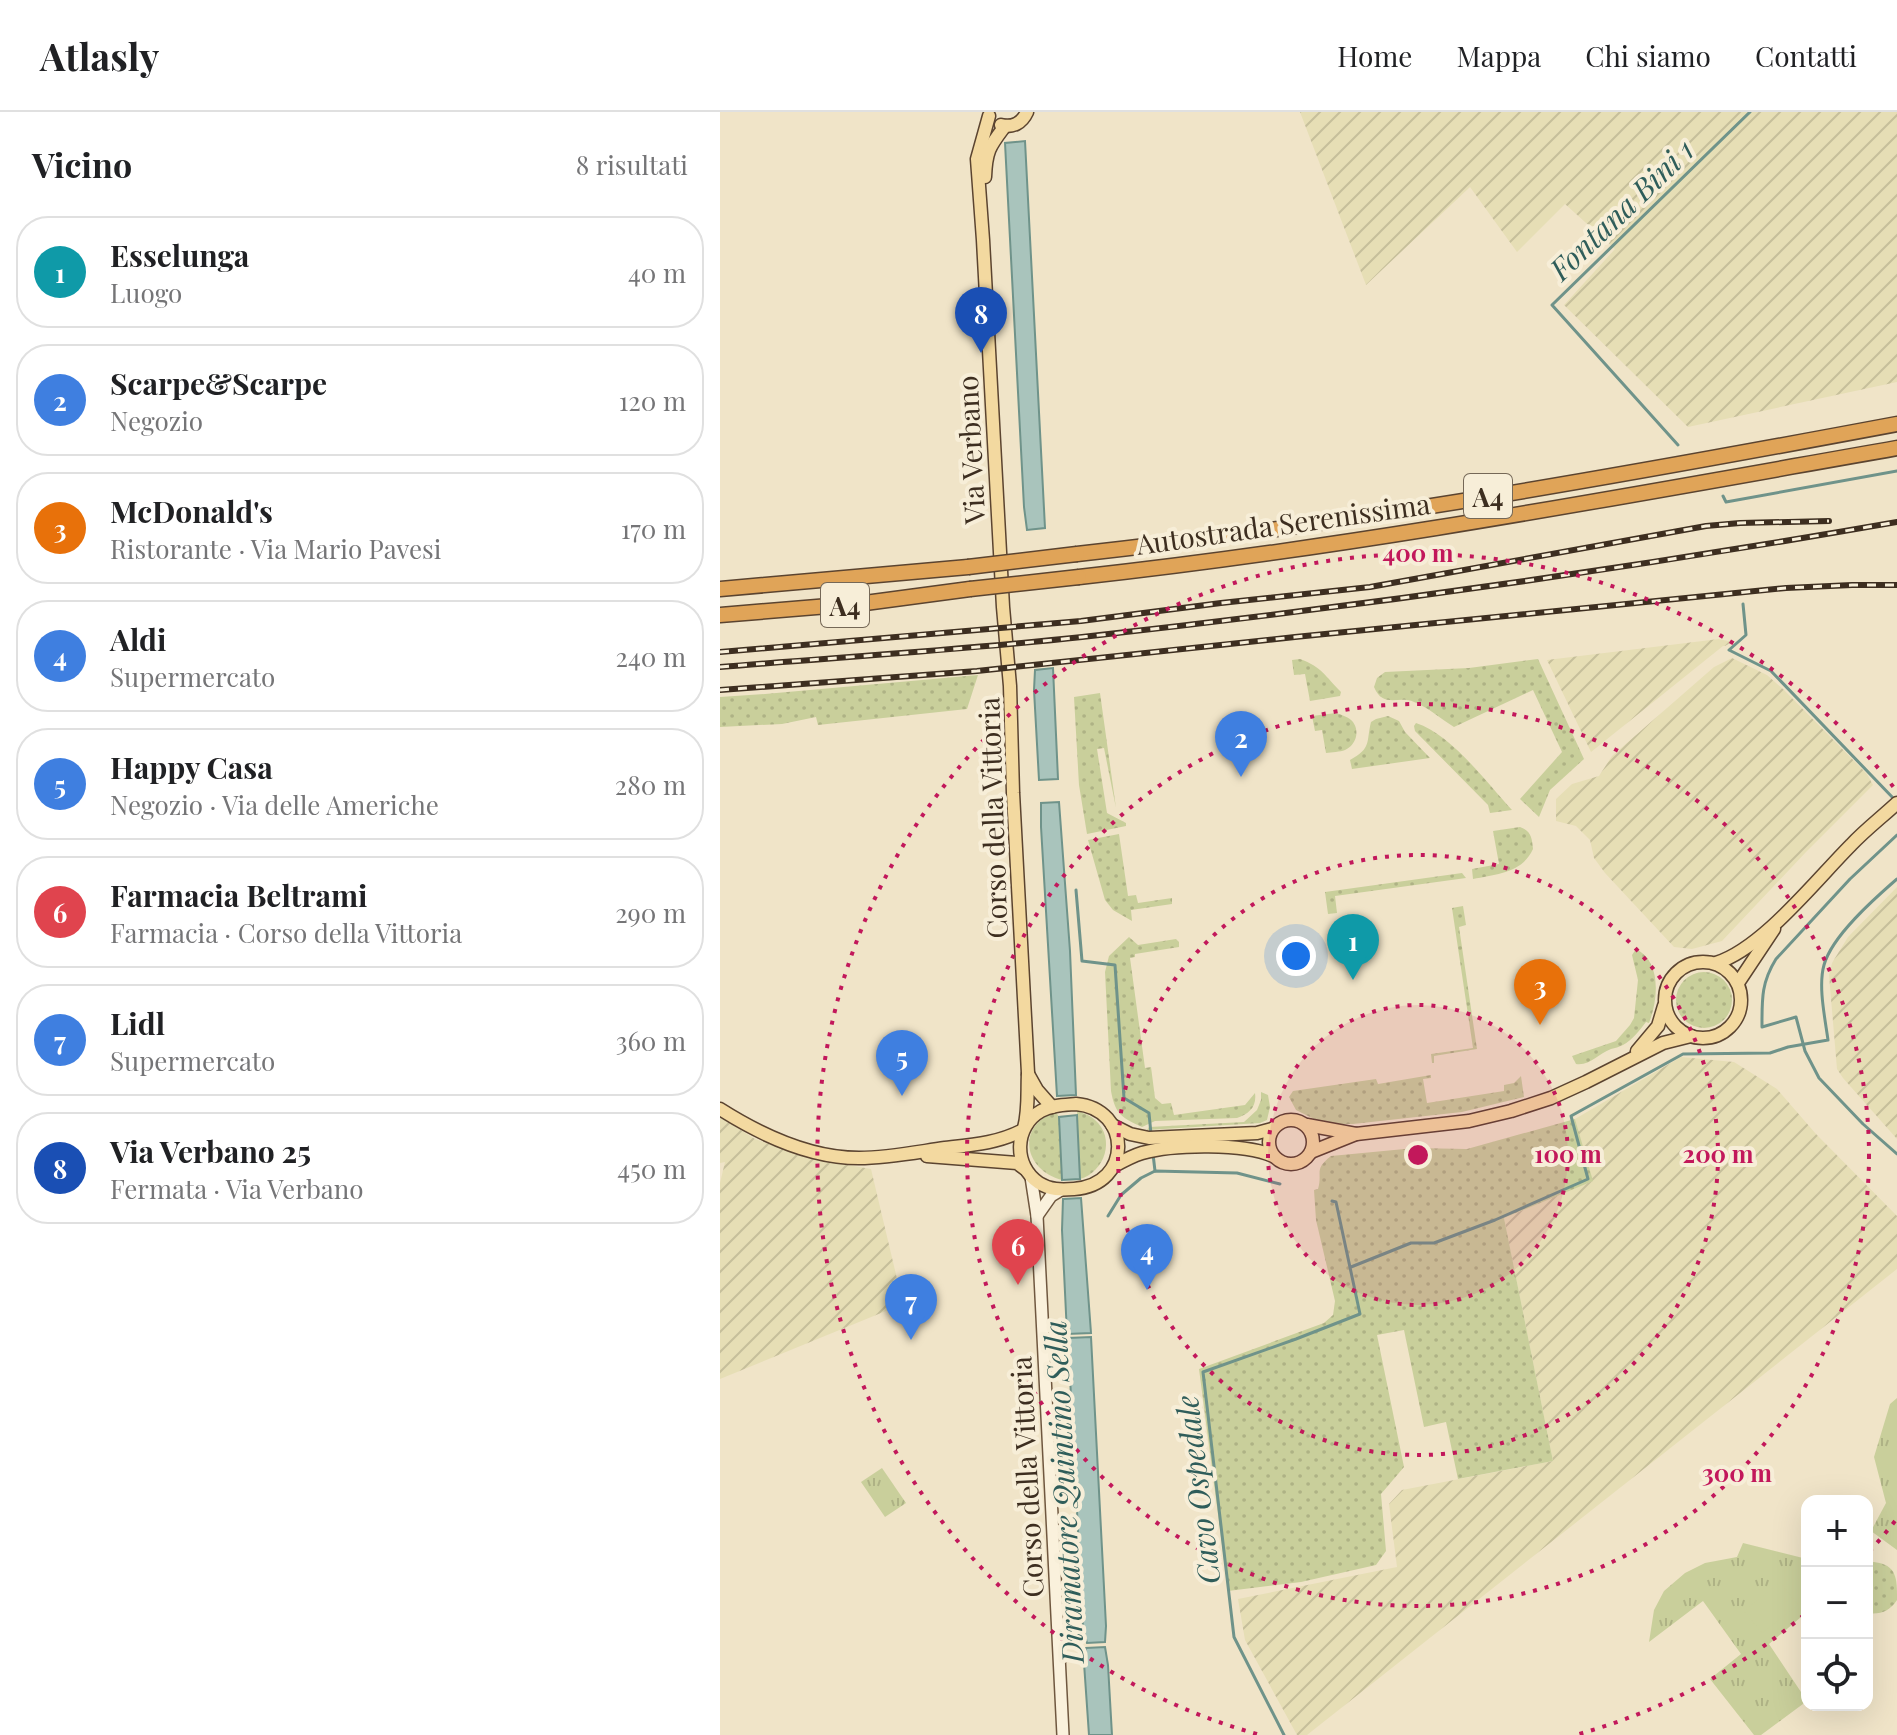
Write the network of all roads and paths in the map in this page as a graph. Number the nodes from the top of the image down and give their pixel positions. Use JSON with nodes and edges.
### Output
{"nodes":[{"id":1,"x":1027,"y":112,"type":"edge"},
{"id":2,"x":988,"y":114,"type":"edge"},
{"id":3,"x":1005,"y":126,"type":"junction"},
{"id":4,"x":983,"y":240,"type":"junction"},
{"id":5,"x":1897,"y":424,"type":"edge"},
{"id":6,"x":1897,"y":448,"type":"edge"},
{"id":7,"x":1002,"y":561,"type":"joint"},
{"id":8,"x":722,"y":589,"type":"edge"},
{"id":9,"x":720,"y":615,"type":"edge"},
{"id":10,"x":1896,"y":804,"type":"edge"},
{"id":11,"x":1781,"y":917,"type":"junction"},
{"id":12,"x":1716,"y":963,"type":"junction"},
{"id":13,"x":1738,"y":983,"type":"junction"},
{"id":14,"x":1665,"y":1005,"type":"junction"},
{"id":15,"x":1691,"y":1036,"type":"junction"},
{"id":16,"x":1629,"y":1059,"type":"junction"},
{"id":17,"x":1028,"y":1073,"type":"junction"},
{"id":18,"x":1054,"y":1106,"type":"junction"},
{"id":19,"x":720,"y":1109,"type":"edge"},
{"id":20,"x":1112,"y":1125,"type":"junction"},
{"id":21,"x":1307,"y":1125,"type":"junction"},
{"id":22,"x":1024,"y":1129,"type":"junction"},
{"id":23,"x":1272,"y":1129,"type":"junction"},
{"id":24,"x":1356,"y":1134,"type":"junction"},
{"id":25,"x":1152,"y":1144,"type":"junction"},
{"id":26,"x":1311,"y":1152,"type":"junction"},
{"id":27,"x":904,"y":1154,"type":"junction"},
{"id":28,"x":1273,"y":1156,"type":"junction"},
{"id":29,"x":1114,"y":1166,"type":"junction"},
{"id":30,"x":1028,"y":1173,"type":"junction"},
{"id":31,"x":1061,"y":1190,"type":"junction"},
{"id":32,"x":1037,"y":1216,"type":"junction"},
{"id":33,"x":1063,"y":1735,"type":"edge"}],
"edges":[{"from":1,"to":3,"type":"main road"},
{"from":2,"to":3,"type":"main road"},
{"from":2,"to":4,"type":"main road","name":"Via Verbano"},
{"from":3,"to":4,"type":"main road","name":"Via Verbano"},
{"from":4,"to":7,"type":"main road","name":"Via Verbano"},
{"from":5,"to":8,"type":"highway","name":"Autostrada Serenissima","number":"A4","bridge":true},
{"from":6,"to":9,"type":"highway","name":"Autostrada Serenissima","number":"A4","bridge":true},
{"from":7,"to":17,"type":"main road","name":"Corso della Vittoria"},
{"from":10,"to":11,"type":"main road"},
{"from":11,"to":12,"type":"main road"},
{"from":11,"to":13,"type":"main road"},
{"from":12,"to":13,"type":"main road"},
{"from":12,"to":14,"type":"main road"},
{"from":13,"to":15,"type":"main road"},
{"from":14,"to":15,"type":"main road"},
{"from":14,"to":16,"type":"main road"},
{"from":15,"to":16,"type":"main road"},
{"from":16,"to":24,"type":"main road"},
{"from":17,"to":18,"type":"main road"},
{"from":17,"to":22,"type":"main road","name":"Corso della Vittoria"},
{"from":18,"to":20,"type":"main road"},
{"from":18,"to":22,"type":"main road"},
{"from":19,"to":27,"type":"main road"},
{"from":20,"to":25,"type":"main road"},
{"from":20,"to":29,"type":"main road"},
{"from":21,"to":23,"type":"main road"},
{"from":21,"to":24,"type":"main road"},
{"from":21,"to":26,"type":"main road"},
{"from":22,"to":27,"type":"main road"},
{"from":22,"to":30,"type":"main road"},
{"from":23,"to":25,"type":"main road"},
{"from":23,"to":28,"type":"main road"},
{"from":24,"to":26,"type":"main road"},
{"from":25,"to":28,"type":"main road"},
{"from":25,"to":29,"type":"main road"},
{"from":26,"to":28,"type":"main road"},
{"from":27,"to":30,"type":"main road"},
{"from":29,"to":31,"type":"main road"},
{"from":30,"to":31,"type":"main road"},
{"from":30,"to":32,"type":"main road","name":"Corso della Vittoria"},
{"from":31,"to":32,"type":"main road"},
{"from":32,"to":33,"type":"main road","name":"Corso della Vittoria"}]}
